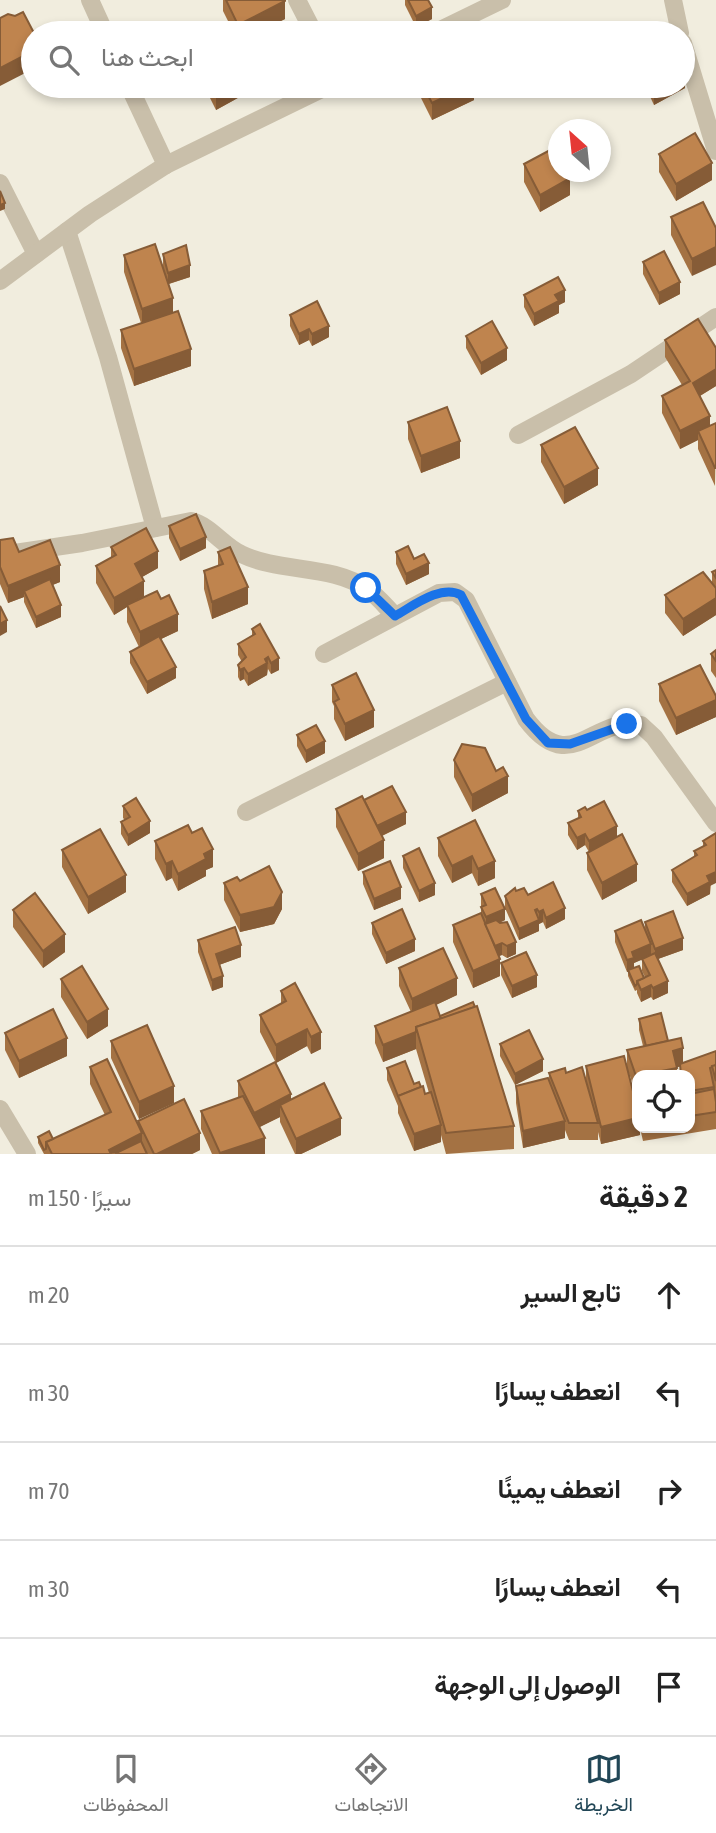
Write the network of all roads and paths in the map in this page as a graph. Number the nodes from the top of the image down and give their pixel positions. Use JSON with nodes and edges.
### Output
{"nodes":[{"id":1,"x":90,"y":0,"type":"edge"},
{"id":2,"x":297,"y":0,"type":"edge"},
{"id":3,"x":673,"y":0,"type":"edge"},
{"id":4,"x":494,"y":2,"type":"edge"},
{"id":5,"x":100,"y":21,"type":"edge"},
{"id":6,"x":308,"y":21,"type":"edge"},
{"id":7,"x":457,"y":21,"type":"edge"},
{"id":8,"x":677,"y":21,"type":"edge"},
{"id":9,"x":695,"y":82,"type":"edge"},
{"id":10,"x":135,"y":98,"type":"edge"},
{"id":11,"x":303,"y":98,"type":"edge"},
{"id":12,"x":716,"y":151,"type":"edge"},
{"id":13,"x":166,"y":165,"type":"junction"},
{"id":14,"x":0,"y":183,"type":"edge"},
{"id":15,"x":67,"y":231,"type":"junction"},
{"id":16,"x":36,"y":254,"type":"junction"},
{"id":17,"x":0,"y":281,"type":"edge"},
{"id":18,"x":716,"y":317,"type":"edge"},
{"id":19,"x":518,"y":435,"type":"dead end"},
{"id":20,"x":155,"y":528,"type":"junction"},
{"id":21,"x":0,"y":555,"type":"edge"},
{"id":22,"x":395,"y":616,"type":"junction"},
{"id":23,"x":324,"y":653,"type":"dead end"},
{"id":24,"x":507,"y":682,"type":"junction"},
{"id":25,"x":246,"y":812,"type":"dead end"},
{"id":26,"x":716,"y":823,"type":"edge"},
{"id":27,"x":0,"y":1109,"type":"edge"},
{"id":28,"x":27,"y":1154,"type":"edge"}],
"edges":[{"from":1,"to":5,"type":"street"},
{"from":2,"to":6,"type":"street"},
{"from":3,"to":8,"type":"street"},
{"from":4,"to":7,"type":"street"},
{"from":9,"to":12,"type":"street"},
{"from":10,"to":13,"type":"street"},
{"from":11,"to":13,"type":"street"},
{"from":13,"to":15,"type":"street"},
{"from":14,"to":16,"type":"street"},
{"from":15,"to":16,"type":"street"},
{"from":15,"to":20,"type":"street"},
{"from":16,"to":17,"type":"street"},
{"from":18,"to":19,"type":"street"},
{"from":20,"to":21,"type":"street"},
{"from":20,"to":22,"type":"street"},
{"from":22,"to":23,"type":"street"},
{"from":22,"to":24,"type":"street"},
{"from":24,"to":25,"type":"street"},
{"from":24,"to":26,"type":"street"},
{"from":27,"to":28,"type":"street"}]}
